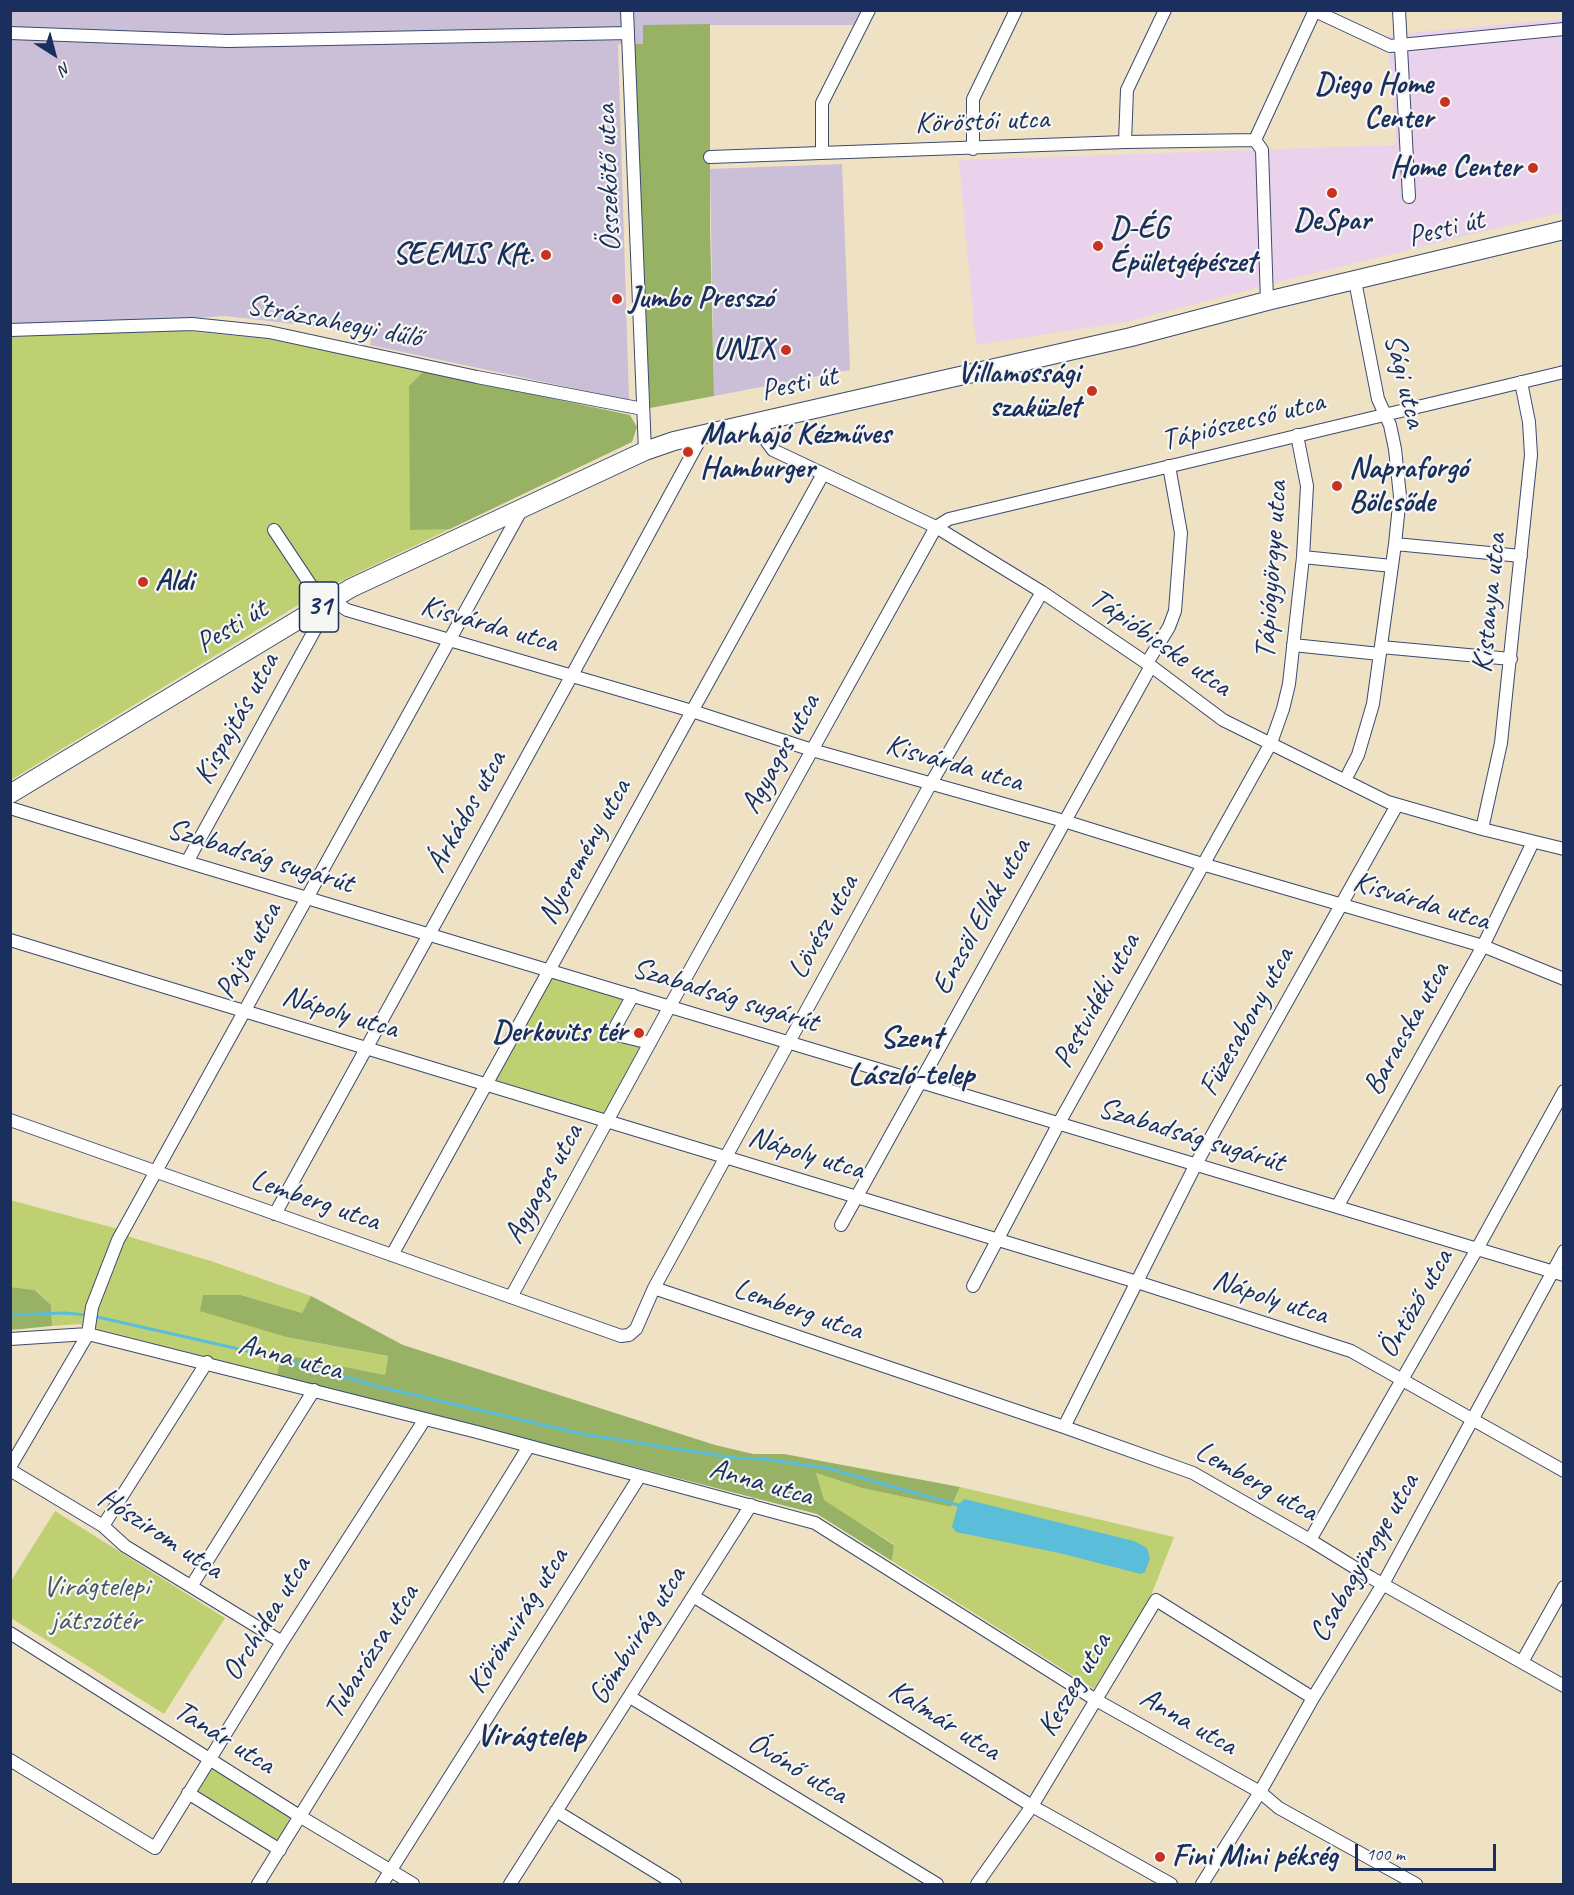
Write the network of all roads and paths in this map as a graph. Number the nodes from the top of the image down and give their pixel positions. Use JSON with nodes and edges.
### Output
{"nodes":[{"id":1,"x":627,"y":10,"type":"edge"},
{"id":2,"x":869,"y":10,"type":"edge"},
{"id":3,"x":1016,"y":10,"type":"edge"},
{"id":4,"x":1165,"y":10,"type":"edge"},
{"id":5,"x":1399,"y":10,"type":"edge"},
{"id":6,"x":1315,"y":11,"type":"edge"},
{"id":7,"x":1563,"y":29,"type":"edge"},
{"id":8,"x":10,"y":33,"type":"edge"},
{"id":9,"x":628,"y":33,"type":"junction"},
{"id":10,"x":1401,"y":46,"type":"junction"},
{"id":11,"x":1255,"y":140,"type":"junction"},
{"id":12,"x":1125,"y":142,"type":"junction"},
{"id":13,"x":973,"y":149,"type":"junction"},
{"id":14,"x":822,"y":153,"type":"junction"},
{"id":15,"x":710,"y":157,"type":"dead end"},
{"id":16,"x":1409,"y":197,"type":"dead end"},
{"id":17,"x":1563,"y":230,"type":"edge"},
{"id":18,"x":1355,"y":281,"type":"junction"},
{"id":19,"x":1267,"y":301,"type":"junction"},
{"id":20,"x":10,"y":330,"type":"edge"},
{"id":21,"x":1563,"y":372,"type":"edge"},
{"id":22,"x":1521,"y":382,"type":"junction"},
{"id":23,"x":643,"y":409,"type":"junction"},
{"id":24,"x":1385,"y":414,"type":"junction"},
{"id":25,"x":764,"y":420,"type":"junction"},
{"id":26,"x":703,"y":434,"type":"junction"},
{"id":27,"x":1298,"y":435,"type":"junction"},
{"id":28,"x":645,"y":451,"type":"junction"},
{"id":29,"x":1169,"y":466,"type":"junction"},
{"id":30,"x":823,"y":474,"type":"junction"},
{"id":31,"x":524,"y":506,"type":"junction"},
{"id":32,"x":936,"y":527,"type":"junction"},
{"id":33,"x":274,"y":530,"type":"dead end"},
{"id":34,"x":1395,"y":544,"type":"junction"},
{"id":35,"x":1521,"y":556,"type":"junction"},
{"id":36,"x":1303,"y":557,"type":"junction"},
{"id":37,"x":1392,"y":566,"type":"junction"},
{"id":38,"x":1042,"y":592,"type":"junction"},
{"id":39,"x":331,"y":600,"type":"junction"},
{"id":40,"x":450,"y":640,"type":"junction"},
{"id":41,"x":1293,"y":645,"type":"junction"},
{"id":42,"x":1381,"y":650,"type":"junction"},
{"id":43,"x":1511,"y":659,"type":"junction"},
{"id":44,"x":1149,"y":665,"type":"junction"},
{"id":45,"x":572,"y":675,"type":"junction"},
{"id":46,"x":692,"y":711,"type":"junction"},
{"id":47,"x":1271,"y":744,"type":"junction"},
{"id":48,"x":812,"y":750,"type":"junction"},
{"id":49,"x":1345,"y":780,"type":"junction"},
{"id":50,"x":930,"y":785,"type":"junction"},
{"id":51,"x":10,"y":794,"type":"edge"},
{"id":52,"x":1397,"y":805,"type":"junction"},
{"id":53,"x":10,"y":808,"type":"edge"},
{"id":54,"x":1064,"y":821,"type":"junction"},
{"id":55,"x":1482,"y":829,"type":"junction"},
{"id":56,"x":1533,"y":842,"type":"junction"},
{"id":57,"x":1563,"y":849,"type":"edge"},
{"id":58,"x":187,"y":862,"type":"junction"},
{"id":59,"x":1202,"y":864,"type":"junction"},
{"id":60,"x":307,"y":898,"type":"junction"},
{"id":61,"x":1342,"y":904,"type":"junction"},
{"id":62,"x":428,"y":934,"type":"junction"},
{"id":63,"x":10,"y":940,"type":"edge"},
{"id":64,"x":1483,"y":946,"type":"junction"},
{"id":65,"x":549,"y":970,"type":"junction"},
{"id":66,"x":1563,"y":979,"type":"edge"},
{"id":67,"x":633,"y":995,"type":"junction"},
{"id":68,"x":670,"y":1006,"type":"junction"},
{"id":69,"x":245,"y":1011,"type":"junction"},
{"id":70,"x":653,"y":1038,"type":"junction"},
{"id":71,"x":790,"y":1042,"type":"junction"},
{"id":72,"x":366,"y":1047,"type":"junction"},
{"id":73,"x":920,"y":1081,"type":"junction"},
{"id":74,"x":485,"y":1084,"type":"junction"},
{"id":75,"x":1563,"y":1091,"type":"edge"},
{"id":76,"x":10,"y":1120,"type":"edge"},
{"id":77,"x":608,"y":1121,"type":"junction"},
{"id":78,"x":1059,"y":1123,"type":"junction"},
{"id":79,"x":727,"y":1157,"type":"junction"},
{"id":80,"x":1196,"y":1164,"type":"junction"},
{"id":81,"x":155,"y":1172,"type":"junction"},
{"id":82,"x":857,"y":1196,"type":"junction"},
{"id":83,"x":1337,"y":1207,"type":"junction"},
{"id":84,"x":275,"y":1214,"type":"junction"},
{"id":85,"x":841,"y":1225,"type":"dead end"},
{"id":86,"x":997,"y":1239,"type":"junction"},
{"id":87,"x":1477,"y":1249,"type":"junction"},
{"id":88,"x":1563,"y":1251,"type":"edge"},
{"id":89,"x":392,"y":1255,"type":"junction"},
{"id":90,"x":1558,"y":1273,"type":"edge"},
{"id":91,"x":1137,"y":1282,"type":"junction"},
{"id":92,"x":973,"y":1286,"type":"dead end"},
{"id":93,"x":654,"y":1288,"type":"junction"},
{"id":94,"x":511,"y":1297,"type":"junction"},
{"id":95,"x":88,"y":1332,"type":"junction"},
{"id":96,"x":10,"y":1339,"type":"edge"},
{"id":97,"x":207,"y":1362,"type":"junction"},
{"id":98,"x":1402,"y":1380,"type":"junction"},
{"id":99,"x":314,"y":1390,"type":"junction"},
{"id":100,"x":425,"y":1419,"type":"junction"},
{"id":101,"x":1472,"y":1419,"type":"junction"},
{"id":102,"x":1064,"y":1427,"type":"junction"},
{"id":103,"x":529,"y":1446,"type":"junction"},
{"id":104,"x":10,"y":1469,"type":"edge"},
{"id":105,"x":1563,"y":1471,"type":"edge"},
{"id":106,"x":640,"y":1476,"type":"junction"},
{"id":107,"x":751,"y":1505,"type":"junction"},
{"id":108,"x":103,"y":1526,"type":"junction"},
{"id":109,"x":1310,"y":1540,"type":"junction"},
{"id":110,"x":1383,"y":1584,"type":"junction"},
{"id":111,"x":192,"y":1586,"type":"junction"},
{"id":112,"x":1563,"y":1587,"type":"edge"},
{"id":113,"x":693,"y":1596,"type":"junction"},
{"id":114,"x":10,"y":1633,"type":"edge"},
{"id":115,"x":282,"y":1642,"type":"junction"},
{"id":116,"x":1521,"y":1662,"type":"junction"},
{"id":117,"x":1563,"y":1686,"type":"edge"},
{"id":118,"x":630,"y":1697,"type":"junction"},
{"id":119,"x":1313,"y":1698,"type":"junction"},
{"id":120,"x":1096,"y":1700,"type":"junction"},
{"id":121,"x":209,"y":1759,"type":"junction"},
{"id":122,"x":10,"y":1760,"type":"edge"},
{"id":123,"x":188,"y":1792,"type":"junction"},
{"id":124,"x":1260,"y":1792,"type":"junction"},
{"id":125,"x":1032,"y":1806,"type":"junction"},
{"id":126,"x":556,"y":1811,"type":"junction"},
{"id":127,"x":301,"y":1817,"type":"junction"},
{"id":128,"x":280,"y":1850,"type":"junction"},
{"id":129,"x":390,"y":1871,"type":"junction"},
{"id":130,"x":258,"y":1884,"type":"edge"},
{"id":131,"x":382,"y":1884,"type":"edge"},
{"id":132,"x":413,"y":1884,"type":"edge"},
{"id":133,"x":510,"y":1884,"type":"edge"},
{"id":134,"x":675,"y":1884,"type":"edge"},
{"id":135,"x":937,"y":1884,"type":"edge"},
{"id":136,"x":977,"y":1884,"type":"edge"},
{"id":137,"x":1171,"y":1884,"type":"edge"},
{"id":138,"x":1202,"y":1884,"type":"edge"},
{"id":139,"x":1416,"y":1884,"type":"edge"}],
"edges":[{"from":1,"to":9,"type":"street","name":"Összekötő utca"},
{"from":2,"to":14,"type":"street"},
{"from":3,"to":13,"type":"street"},
{"from":4,"to":12,"type":"street"},
{"from":5,"to":10,"type":"street"},
{"from":6,"to":10,"type":"street"},
{"from":6,"to":11,"type":"street"},
{"from":7,"to":10,"type":"street"},
{"from":8,"to":9,"type":"street"},
{"from":9,"to":23,"type":"street","name":"Összekötő utca"},
{"from":10,"to":16,"type":"street"},
{"from":11,"to":12,"type":"street","name":"Köröstói utca"},
{"from":11,"to":19,"type":"street"},
{"from":12,"to":13,"type":"street","name":"Köröstói utca"},
{"from":13,"to":14,"type":"street","name":"Köröstói utca"},
{"from":14,"to":15,"type":"street","name":"Köröstói utca"},
{"from":17,"to":18,"type":"main road","name":"Pesti út","number":"31"},
{"from":18,"to":19,"type":"main road","name":"Pesti út","number":"31"},
{"from":18,"to":24,"type":"street","name":"Sági utca"},
{"from":19,"to":25,"type":"main road","name":"Pesti út","number":"31"},
{"from":20,"to":23,"type":"street","name":"Strázsahegyi dűlő"},
{"from":21,"to":22,"type":"street","name":"Tápiószecső utca"},
{"from":22,"to":24,"type":"street","name":"Tápiószecső utca"},
{"from":22,"to":35,"type":"street","name":"Kistanya utca"},
{"from":23,"to":28,"type":"street","name":"Összekötő utca"},
{"from":24,"to":27,"type":"street","name":"Tápiószecső utca"},
{"from":24,"to":34,"type":"street","name":"Sági utca"},
{"from":25,"to":26,"type":"main road","name":"Pesti út","number":"31"},
{"from":25,"to":30,"type":"street","name":"Tápióbicske utca"},
{"from":26,"to":28,"type":"main road","name":"Pesti út","number":"31"},
{"from":26,"to":45,"type":"street","name":"Árkádos utca"},
{"from":27,"to":29,"type":"street","name":"Tápiószecső utca"},
{"from":27,"to":36,"type":"street","name":"Tápiógyörgye utca"},
{"from":28,"to":31,"type":"main road","name":"Pesti út","number":"31"},
{"from":29,"to":32,"type":"street","name":"Tápiószecső utca"},
{"from":29,"to":44,"type":"street","name":"Enzsöl Ellák utca"},
{"from":30,"to":32,"type":"street","name":"Tápióbicske utca"},
{"from":30,"to":46,"type":"street","name":"Nyeremény utca"},
{"from":31,"to":39,"type":"main road","name":"Pesti út","number":"31"},
{"from":31,"to":40,"type":"street","name":"Pajta utca"},
{"from":32,"to":38,"type":"street","name":"Tápióbicske utca"},
{"from":32,"to":48,"type":"street","name":"Agyagos utca"},
{"from":33,"to":39,"type":"street","name":"Kisvárda utca"},
{"from":34,"to":35,"type":"street"},
{"from":34,"to":37,"type":"street","name":"Sági utca"},
{"from":35,"to":43,"type":"street","name":"Kistanya utca"},
{"from":36,"to":37,"type":"street"},
{"from":36,"to":41,"type":"street","name":"Tápiógyörgye utca"},
{"from":37,"to":42,"type":"street","name":"Sági utca"},
{"from":38,"to":44,"type":"street","name":"Tápióbicske utca"},
{"from":38,"to":50,"type":"street","name":"Lövész utca"},
{"from":39,"to":40,"type":"street","name":"Kisvárda utca"},
{"from":39,"to":51,"type":"main road","name":"Pesti út","number":"31"},
{"from":39,"to":58,"type":"street","name":"Kispajtás utca"},
{"from":40,"to":45,"type":"street","name":"Kisvárda utca"},
{"from":40,"to":60,"type":"street","name":"Pajta utca"},
{"from":41,"to":42,"type":"street"},
{"from":41,"to":47,"type":"street","name":"Tápiógyörgye utca"},
{"from":42,"to":43,"type":"street"},
{"from":42,"to":49,"type":"street","name":"Sági utca"},
{"from":43,"to":55,"type":"street","name":"Kistanya utca"},
{"from":44,"to":47,"type":"street","name":"Tápióbicske utca"},
{"from":44,"to":54,"type":"street","name":"Enzsöl Ellák utca"},
{"from":45,"to":46,"type":"street","name":"Kisvárda utca"},
{"from":45,"to":62,"type":"street","name":"Árkádos utca"},
{"from":46,"to":48,"type":"street","name":"Kisvárda utca"},
{"from":46,"to":65,"type":"street","name":"Nyeremény utca"},
{"from":47,"to":49,"type":"street","name":"Tápióbicske utca"},
{"from":47,"to":59,"type":"street","name":"Pestvidéki utca"},
{"from":48,"to":50,"type":"street","name":"Kisvárda utca"},
{"from":48,"to":68,"type":"street","name":"Agyagos utca"},
{"from":49,"to":52,"type":"street","name":"Tápióbicske utca"},
{"from":50,"to":54,"type":"street","name":"Kisvárda utca"},
{"from":50,"to":71,"type":"street","name":"Lövész utca"},
{"from":52,"to":55,"type":"street","name":"Tápióbicske utca"},
{"from":52,"to":61,"type":"street","name":"Füzesabony utca"},
{"from":53,"to":58,"type":"street","name":"Szabadság sugárút"},
{"from":54,"to":59,"type":"street","name":"Kisvárda utca"},
{"from":54,"to":73,"type":"street","name":"Enzsöl Ellák utca"},
{"from":55,"to":56,"type":"street","name":"Tápióbicske utca"},
{"from":56,"to":57,"type":"street","name":"Tápióbicske utca"},
{"from":56,"to":64,"type":"street","name":"Baracska utca"},
{"from":58,"to":60,"type":"street","name":"Szabadság sugárút"},
{"from":59,"to":61,"type":"street","name":"Kisvárda utca"},
{"from":59,"to":78,"type":"street","name":"Pestvidéki utca"},
{"from":60,"to":62,"type":"street","name":"Szabadság sugárút"},
{"from":60,"to":69,"type":"street","name":"Pajta utca"},
{"from":61,"to":64,"type":"street","name":"Kisvárda utca"},
{"from":61,"to":80,"type":"street","name":"Füzesabony utca"},
{"from":62,"to":65,"type":"street","name":"Szabadság sugárút"},
{"from":62,"to":72,"type":"street","name":"Árkádos utca"},
{"from":63,"to":69,"type":"street","name":"Nápoly utca"},
{"from":64,"to":66,"type":"street","name":"Kisvárda utca"},
{"from":64,"to":83,"type":"street","name":"Baracska utca"},
{"from":65,"to":67,"type":"street","name":"Szabadság sugárút"},
{"from":65,"to":74,"type":"street","name":"Nyeremény utca"},
{"from":67,"to":68,"type":"street","name":"Szabadság sugárút"},
{"from":67,"to":70,"type":"street"},
{"from":68,"to":70,"type":"street"},
{"from":68,"to":71,"type":"street","name":"Szabadság sugárút"},
{"from":69,"to":72,"type":"street","name":"Nápoly utca"},
{"from":69,"to":81,"type":"street","name":"Pajta utca"},
{"from":70,"to":77,"type":"street","name":"Agyagos utca"},
{"from":71,"to":73,"type":"street","name":"Szabadság sugárút"},
{"from":71,"to":79,"type":"street","name":"Lövész utca"},
{"from":72,"to":74,"type":"street","name":"Nápoly utca"},
{"from":72,"to":84,"type":"street","name":"Árkádos utca"},
{"from":73,"to":78,"type":"street","name":"Szabadság sugárút"},
{"from":73,"to":82,"type":"street","name":"Enzsöl Ellák utca"},
{"from":74,"to":77,"type":"street","name":"Nápoly utca"},
{"from":74,"to":89,"type":"street","name":"Nyeremény utca"},
{"from":75,"to":87,"type":"street","name":"Öntöző utca"},
{"from":76,"to":81,"type":"street","name":"Lemberg utca"},
{"from":77,"to":79,"type":"street","name":"Nápoly utca"},
{"from":77,"to":94,"type":"street","name":"Agyagos utca"},
{"from":78,"to":80,"type":"street","name":"Szabadság sugárút"},
{"from":78,"to":86,"type":"street","name":"Pestvidéki utca"},
{"from":79,"to":82,"type":"street","name":"Nápoly utca"},
{"from":79,"to":93,"type":"street","name":"Lövész utca"},
{"from":80,"to":83,"type":"street","name":"Szabadság sugárút"},
{"from":80,"to":91,"type":"street","name":"Füzesabony utca"},
{"from":81,"to":84,"type":"street","name":"Lemberg utca"},
{"from":81,"to":95,"type":"street","name":"Pajta utca"},
{"from":82,"to":85,"type":"street","name":"Enzsöl Ellák utca"},
{"from":82,"to":86,"type":"street","name":"Nápoly utca"},
{"from":83,"to":87,"type":"street","name":"Szabadság sugárút"},
{"from":84,"to":89,"type":"street","name":"Lemberg utca"},
{"from":86,"to":91,"type":"street","name":"Nápoly utca"},
{"from":86,"to":92,"type":"street","name":"Pestvidéki utca"},
{"from":87,"to":90,"type":"street","name":"Szabadság sugárút"},
{"from":87,"to":98,"type":"street","name":"Öntöző utca"},
{"from":88,"to":90,"type":"street","name":"Csabagyöngye utca"},
{"from":89,"to":94,"type":"street","name":"Lemberg utca"},
{"from":90,"to":101,"type":"street","name":"Csabagyöngye utca"},
{"from":91,"to":98,"type":"street","name":"Nápoly utca"},
{"from":91,"to":102,"type":"street","name":"Füzesabony utca"},
{"from":93,"to":94,"type":"street","name":"Lemberg utca"},
{"from":93,"to":102,"type":"street","name":"Lemberg utca"},
{"from":95,"to":96,"type":"street","name":"Anna utca"},
{"from":95,"to":97,"type":"street","name":"Anna utca"},
{"from":95,"to":104,"type":"street"},
{"from":97,"to":99,"type":"street","name":"Anna utca"},
{"from":97,"to":108,"type":"street"},
{"from":98,"to":101,"type":"street","name":"Nápoly utca"},
{"from":98,"to":109,"type":"street","name":"Öntöző utca"},
{"from":99,"to":100,"type":"street","name":"Anna utca"},
{"from":99,"to":111,"type":"street"},
{"from":100,"to":103,"type":"street","name":"Anna utca"},
{"from":100,"to":115,"type":"street","name":"Orchidea utca"},
{"from":101,"to":105,"type":"street","name":"Nápoly utca"},
{"from":101,"to":110,"type":"street","name":"Csabagyöngye utca"},
{"from":102,"to":109,"type":"street","name":"Lemberg utca"},
{"from":103,"to":106,"type":"street","name":"Anna utca"},
{"from":103,"to":127,"type":"street","name":"Tubarózsa utca"},
{"from":104,"to":108,"type":"street","name":"Hószirom utca"},
{"from":106,"to":107,"type":"street","name":"Anna utca"},
{"from":106,"to":129,"type":"street","name":"Körömvirág utca"},
{"from":107,"to":113,"type":"street","name":"Gömbvirág utca"},
{"from":107,"to":120,"type":"street","name":"Anna utca"},
{"from":108,"to":111,"type":"street","name":"Hószirom utca"},
{"from":109,"to":110,"type":"street","name":"Lemberg utca"},
{"from":110,"to":116,"type":"street","name":"Lemberg utca"},
{"from":110,"to":119,"type":"street","name":"Csabagyöngye utca"},
{"from":111,"to":115,"type":"street","name":"Hószirom utca"},
{"from":112,"to":116,"type":"street"},
{"from":113,"to":118,"type":"street","name":"Gömbvirág utca"},
{"from":113,"to":125,"type":"street","name":"Kalmár utca"},
{"from":114,"to":121,"type":"street","name":"Tanár utca"},
{"from":115,"to":121,"type":"street","name":"Orchidea utca"},
{"from":116,"to":117,"type":"street","name":"Lemberg utca"},
{"from":118,"to":126,"type":"street","name":"Gömbvirág utca"},
{"from":118,"to":135,"type":"street","name":"Óvónő utca"},
{"from":119,"to":120,"type":"street","name":"Keszeg utca"},
{"from":119,"to":124,"type":"street","name":"Csabagyöngye utca"},
{"from":120,"to":124,"type":"street","name":"Anna utca"},
{"from":120,"to":125,"type":"street","name":"Keszeg utca"},
{"from":121,"to":123,"type":"street","name":"Orchidea utca"},
{"from":121,"to":127,"type":"street","name":"Tanár utca"},
{"from":122,"to":123,"type":"street","name":"Orchidea utca"},
{"from":123,"to":128,"type":"street"},
{"from":124,"to":138,"type":"street","name":"Csabagyöngye utca"},
{"from":124,"to":139,"type":"street","name":"Anna utca"},
{"from":125,"to":136,"type":"street","name":"Keszeg utca"},
{"from":125,"to":137,"type":"street","name":"Kalmár utca"},
{"from":126,"to":133,"type":"street","name":"Gömbvirág utca"},
{"from":126,"to":134,"type":"street"},
{"from":127,"to":128,"type":"street","name":"Tubarózsa utca"},
{"from":127,"to":129,"type":"street","name":"Tanár utca"},
{"from":128,"to":130,"type":"street","name":"Tubarózsa utca"},
{"from":129,"to":131,"type":"street","name":"Körömvirág utca"},
{"from":129,"to":132,"type":"street","name":"Tanár utca"}]}
